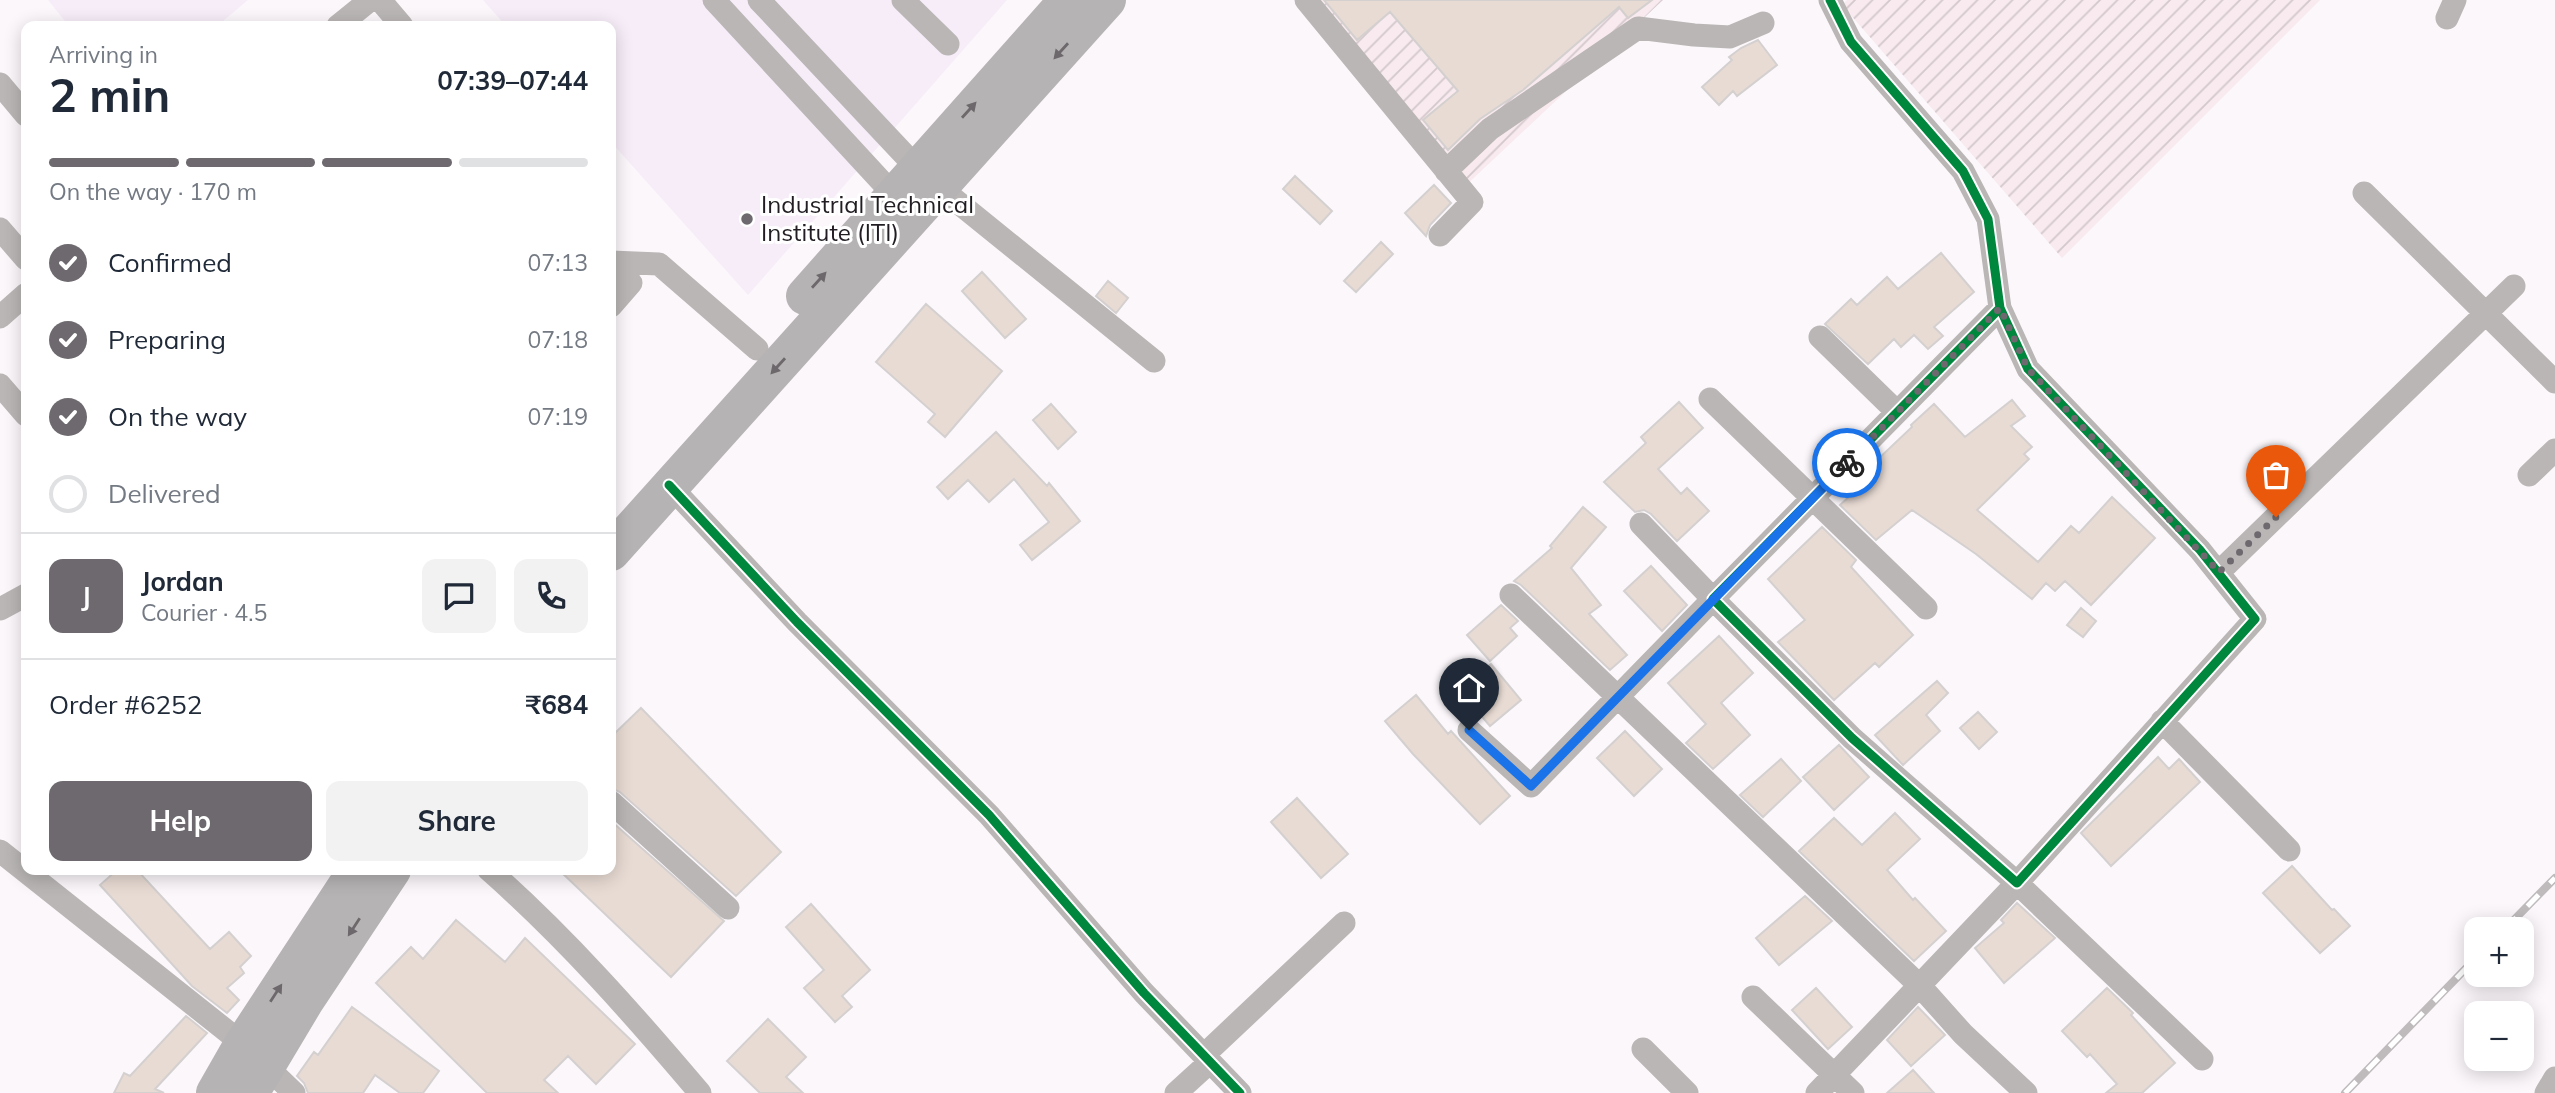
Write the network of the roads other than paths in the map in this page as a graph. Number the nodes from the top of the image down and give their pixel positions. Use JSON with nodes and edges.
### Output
{"nodes":[{"id":1,"x":370,"y":0,"type":"edge"},
{"id":2,"x":380,"y":0,"type":"edge"},
{"id":3,"x":714,"y":0,"type":"edge"},
{"id":4,"x":759,"y":0,"type":"edge"},
{"id":5,"x":903,"y":0,"type":"edge"},
{"id":6,"x":1068,"y":0,"type":"edge"},
{"id":7,"x":1107,"y":0,"type":"edge"},
{"id":8,"x":1306,"y":0,"type":"edge"},
{"id":9,"x":1830,"y":0,"type":"edge"},
{"id":10,"x":344,"y":21,"type":"edge"},
{"id":11,"x":398,"y":21,"type":"edge"},
{"id":12,"x":1763,"y":23,"type":"dead end"},
{"id":13,"x":948,"y":44,"type":"dead end"},
{"id":14,"x":0,"y":84,"type":"edge"},
{"id":15,"x":21,"y":109,"type":"edge"},
{"id":16,"x":1446,"y":171,"type":"junction"},
{"id":17,"x":917,"y":183,"type":"junction"},
{"id":18,"x":2364,"y":193,"type":"dead end"},
{"id":19,"x":0,"y":229,"type":"edge"},
{"id":20,"x":1440,"y":235,"type":"dead end"},
{"id":21,"x":21,"y":253,"type":"edge"},
{"id":22,"x":616,"y":262,"type":"edge"},
{"id":23,"x":616,"y":267,"type":"edge"},
{"id":24,"x":2514,"y":286,"type":"dead end"},
{"id":25,"x":21,"y":298,"type":"edge"},
{"id":26,"x":616,"y":300,"type":"edge"},
{"id":27,"x":2000,"y":308,"type":"junction"},
{"id":28,"x":2486,"y":313,"type":"junction"},
{"id":29,"x":0,"y":317,"type":"edge"},
{"id":30,"x":1820,"y":337,"type":"dead end"},
{"id":31,"x":757,"y":349,"type":"junction"},
{"id":32,"x":1154,"y":362,"type":"dead end"},
{"id":33,"x":2555,"y":382,"type":"edge"},
{"id":34,"x":0,"y":385,"type":"edge"},
{"id":35,"x":1710,"y":399,"type":"dead end"},
{"id":36,"x":21,"y":409,"type":"edge"},
{"id":37,"x":1897,"y":412,"type":"junction"},
{"id":38,"x":2555,"y":450,"type":"edge"},
{"id":39,"x":2529,"y":475,"type":"dead end"},
{"id":40,"x":669,"y":485,"type":"junction"},
{"id":41,"x":1812,"y":497,"type":"junction"},
{"id":42,"x":616,"y":508,"type":"edge"},
{"id":43,"x":1641,"y":524,"type":"dead end"},
{"id":44,"x":616,"y":546,"type":"edge"},
{"id":45,"x":2219,"y":572,"type":"junction"},
{"id":46,"x":1511,"y":595,"type":"dead end"},
{"id":47,"x":21,"y":598,"type":"edge"},
{"id":48,"x":1713,"y":599,"type":"junction"},
{"id":49,"x":1926,"y":608,"type":"dead end"},
{"id":50,"x":0,"y":609,"type":"edge"},
{"id":51,"x":1617,"y":697,"type":"junction"},
{"id":52,"x":2162,"y":721,"type":"junction"},
{"id":53,"x":1469,"y":730,"type":"dead end"},
{"id":54,"x":616,"y":807,"type":"edge"},
{"id":55,"x":2289,"y":850,"type":"dead end"},
{"id":56,"x":0,"y":851,"type":"edge"},
{"id":57,"x":21,"y":869,"type":"edge"},
{"id":58,"x":28,"y":875,"type":"edge"},
{"id":59,"x":354,"y":875,"type":"edge"},
{"id":60,"x":388,"y":875,"type":"edge"},
{"id":61,"x":495,"y":875,"type":"edge"},
{"id":62,"x":2017,"y":883,"type":"junction"},
{"id":63,"x":728,"y":908,"type":"dead end"},
{"id":64,"x":1344,"y":923,"type":"dead end"},
{"id":65,"x":1921,"y":986,"type":"junction"},
{"id":66,"x":1753,"y":997,"type":"dead end"},
{"id":67,"x":1643,"y":1049,"type":"dead end"},
{"id":68,"x":1207,"y":1058,"type":"junction"},
{"id":69,"x":2202,"y":1059,"type":"dead end"},
{"id":70,"x":253,"y":1068,"type":"edge"},
{"id":71,"x":1835,"y":1075,"type":"junction"},
{"id":72,"x":2555,"y":1078,"type":"edge"},
{"id":73,"x":215,"y":1093,"type":"edge"},
{"id":74,"x":294,"y":1093,"type":"edge"},
{"id":75,"x":701,"y":1093,"type":"edge"},
{"id":76,"x":1176,"y":1093,"type":"edge"},
{"id":77,"x":1240,"y":1093,"type":"edge"},
{"id":78,"x":1687,"y":1093,"type":"edge"},
{"id":79,"x":1817,"y":1093,"type":"edge"},
{"id":80,"x":1853,"y":1093,"type":"edge"},
{"id":81,"x":2026,"y":1093,"type":"edge"},
{"id":82,"x":2546,"y":1093,"type":"edge"}],
"edges":[{"from":1,"to":10,"type":"street"},
{"from":2,"to":11,"type":"street"},
{"from":3,"to":17,"type":"street"},
{"from":4,"to":17,"type":"street"},
{"from":5,"to":13,"type":"street"},
{"from":17,"to":6,"type":"highway","one_way":true},
{"from":7,"to":17,"type":"highway","one_way":true},
{"from":8,"to":16,"type":"street"},
{"from":9,"to":27,"type":"street"},
{"from":12,"to":16,"type":"street"},
{"from":14,"to":15,"type":"street"},
{"from":16,"to":20,"type":"street"},
{"from":31,"to":17,"type":"highway","one_way":true},
{"from":17,"to":32,"type":"street"},
{"from":17,"to":40,"type":"highway","one_way":true},
{"from":18,"to":28,"type":"street"},
{"from":19,"to":21,"type":"street"},
{"from":22,"to":31,"type":"street"},
{"from":23,"to":26,"type":"street"},
{"from":24,"to":28,"type":"street"},
{"from":25,"to":29,"type":"street"},
{"from":27,"to":37,"type":"street"},
{"from":27,"to":45,"type":"street"},
{"from":28,"to":33,"type":"street"},
{"from":28,"to":45,"type":"street"},
{"from":30,"to":37,"type":"street"},
{"from":31,"to":42,"type":"highway"},
{"from":34,"to":36,"type":"street"},
{"from":35,"to":41,"type":"street"},
{"from":37,"to":41,"type":"street"},
{"from":38,"to":39,"type":"street"},
{"from":40,"to":44,"type":"highway"},
{"from":40,"to":68,"type":"street"},
{"from":41,"to":48,"type":"street"},
{"from":41,"to":49,"type":"street"},
{"from":43,"to":48,"type":"street"},
{"from":45,"to":52,"type":"street"},
{"from":46,"to":51,"type":"street"},
{"from":47,"to":50,"type":"street"},
{"from":48,"to":51,"type":"street"},
{"from":48,"to":62,"type":"street"},
{"from":51,"to":53,"type":"street"},
{"from":51,"to":65,"type":"street"},
{"from":52,"to":55,"type":"street"},
{"from":52,"to":62,"type":"street"},
{"from":54,"to":63,"type":"street"},
{"from":56,"to":57,"type":"street"},
{"from":58,"to":70,"type":"street"},
{"from":70,"to":59,"type":"highway","one_way":true},
{"from":60,"to":70,"type":"highway","one_way":true},
{"from":61,"to":75,"type":"street"},
{"from":62,"to":65,"type":"street"},
{"from":62,"to":69,"type":"street"},
{"from":64,"to":68,"type":"street"},
{"from":65,"to":71,"type":"street"},
{"from":65,"to":81,"type":"street"},
{"from":66,"to":71,"type":"street"},
{"from":67,"to":78,"type":"street"},
{"from":68,"to":76,"type":"street"},
{"from":68,"to":77,"type":"street"},
{"from":70,"to":73,"type":"highway"},
{"from":70,"to":74,"type":"street"},
{"from":71,"to":79,"type":"street"},
{"from":71,"to":80,"type":"street"},
{"from":72,"to":82,"type":"street"}]}
